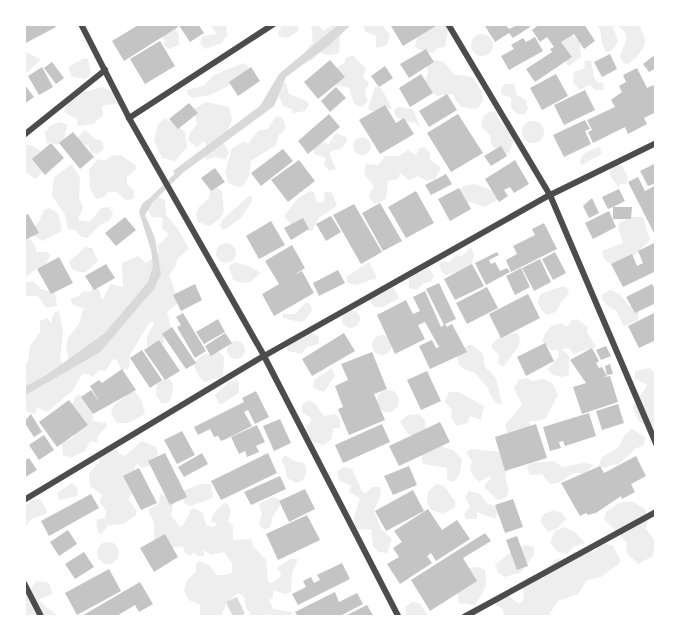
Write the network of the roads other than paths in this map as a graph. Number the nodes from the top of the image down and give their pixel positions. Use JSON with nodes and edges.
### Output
{"nodes":[{"id":1,"x":81,"y":24,"type":"edge"},
{"id":2,"x":274,"y":24,"type":"edge"},
{"id":3,"x":448,"y":24,"type":"edge"},
{"id":4,"x":105,"y":70,"type":"junction"},
{"id":5,"x":129,"y":117,"type":"junction"},
{"id":6,"x":24,"y":135,"type":"edge"},
{"id":7,"x":656,"y":143,"type":"edge"},
{"id":8,"x":550,"y":195,"type":"junction"},
{"id":9,"x":264,"y":356,"type":"junction"},
{"id":10,"x":656,"y":444,"type":"edge"},
{"id":11,"x":24,"y":500,"type":"edge"},
{"id":12,"x":656,"y":512,"type":"edge"},
{"id":13,"x":24,"y":583,"type":"edge"},
{"id":14,"x":41,"y":617,"type":"edge"},
{"id":15,"x":399,"y":617,"type":"edge"},
{"id":16,"x":464,"y":617,"type":"edge"}],
"edges":[{"from":1,"to":4,"type":"street"},
{"from":2,"to":5,"type":"street"},
{"from":3,"to":8,"type":"street"},
{"from":4,"to":5,"type":"street"},
{"from":4,"to":6,"type":"street"},
{"from":5,"to":9,"type":"street"},
{"from":7,"to":8,"type":"street"},
{"from":8,"to":9,"type":"street"},
{"from":8,"to":10,"type":"street"},
{"from":9,"to":11,"type":"street"},
{"from":9,"to":15,"type":"street"},
{"from":12,"to":16,"type":"street"},
{"from":13,"to":14,"type":"street"}]}
